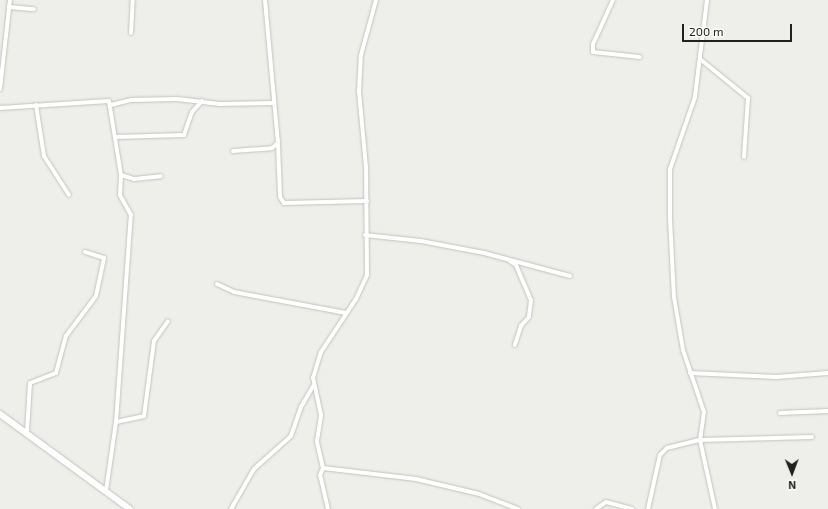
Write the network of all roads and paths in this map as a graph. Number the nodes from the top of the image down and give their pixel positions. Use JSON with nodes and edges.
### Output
{"nodes":[{"id":1,"x":10,"y":0,"type":"edge"},
{"id":2,"x":133,"y":0,"type":"edge"},
{"id":3,"x":265,"y":0,"type":"edge"},
{"id":4,"x":376,"y":0,"type":"edge"},
{"id":5,"x":613,"y":0,"type":"edge"},
{"id":6,"x":706,"y":0,"type":"edge"},
{"id":7,"x":9,"y":7,"type":"junction"},
{"id":8,"x":34,"y":9,"type":"dead end"},
{"id":9,"x":131,"y":33,"type":"dead end"},
{"id":10,"x":640,"y":56,"type":"dead end"},
{"id":11,"x":700,"y":59,"type":"junction"},
{"id":12,"x":0,"y":89,"type":"edge"},
{"id":13,"x":202,"y":101,"type":"junction"},
{"id":14,"x":274,"y":103,"type":"junction"},
{"id":15,"x":36,"y":105,"type":"junction"},
{"id":16,"x":111,"y":105,"type":"junction"},
{"id":17,"x":0,"y":108,"type":"edge"},
{"id":18,"x":116,"y":136,"type":"junction"},
{"id":19,"x":278,"y":143,"type":"junction"},
{"id":20,"x":233,"y":151,"type":"dead end"},
{"id":21,"x":744,"y":157,"type":"dead end"},
{"id":22,"x":121,"y":175,"type":"junction"},
{"id":23,"x":161,"y":176,"type":"dead end"},
{"id":24,"x":69,"y":195,"type":"dead end"},
{"id":25,"x":367,"y":201,"type":"junction"},
{"id":26,"x":365,"y":235,"type":"junction"},
{"id":27,"x":85,"y":252,"type":"dead end"},
{"id":28,"x":500,"y":257,"type":"junction"},
{"id":29,"x":570,"y":276,"type":"dead end"},
{"id":30,"x":217,"y":284,"type":"dead end"},
{"id":31,"x":346,"y":313,"type":"junction"},
{"id":32,"x":168,"y":322,"type":"dead end"},
{"id":33,"x":515,"y":345,"type":"dead end"},
{"id":34,"x":690,"y":373,"type":"junction"},
{"id":35,"x":828,"y":374,"type":"edge"},
{"id":36,"x":314,"y":386,"type":"junction"},
{"id":37,"x":828,"y":411,"type":"edge"},
{"id":38,"x":780,"y":413,"type":"dead end"},
{"id":39,"x":0,"y":414,"type":"edge"},
{"id":40,"x":116,"y":422,"type":"junction"},
{"id":41,"x":27,"y":432,"type":"junction"},
{"id":42,"x":812,"y":437,"type":"dead end"},
{"id":43,"x":700,"y":440,"type":"junction"},
{"id":44,"x":323,"y":468,"type":"junction"},
{"id":45,"x":106,"y":492,"type":"junction"},
{"id":46,"x":130,"y":509,"type":"edge"},
{"id":47,"x":231,"y":509,"type":"edge"},
{"id":48,"x":328,"y":509,"type":"edge"},
{"id":49,"x":518,"y":509,"type":"edge"},
{"id":50,"x":596,"y":509,"type":"edge"},
{"id":51,"x":632,"y":509,"type":"edge"},
{"id":52,"x":648,"y":509,"type":"edge"},
{"id":53,"x":715,"y":509,"type":"edge"}],
"edges":[{"from":1,"to":7,"type":"street"},
{"from":2,"to":9,"type":"street"},
{"from":3,"to":14,"type":"street"},
{"from":4,"to":25,"type":"street"},
{"from":5,"to":10,"type":"street"},
{"from":6,"to":11,"type":"street"},
{"from":7,"to":8,"type":"street"},
{"from":7,"to":12,"type":"street"},
{"from":11,"to":21,"type":"street"},
{"from":11,"to":34,"type":"street"},
{"from":13,"to":14,"type":"street"},
{"from":13,"to":16,"type":"street"},
{"from":13,"to":18,"type":"street"},
{"from":14,"to":19,"type":"street"},
{"from":15,"to":16,"type":"street"},
{"from":15,"to":17,"type":"street"},
{"from":15,"to":24,"type":"street"},
{"from":16,"to":18,"type":"street"},
{"from":18,"to":22,"type":"street"},
{"from":19,"to":20,"type":"street"},
{"from":19,"to":25,"type":"street"},
{"from":22,"to":23,"type":"street"},
{"from":22,"to":40,"type":"street"},
{"from":25,"to":26,"type":"street"},
{"from":26,"to":28,"type":"street"},
{"from":26,"to":31,"type":"street"},
{"from":27,"to":41,"type":"street"},
{"from":28,"to":29,"type":"street"},
{"from":28,"to":33,"type":"street"},
{"from":30,"to":31,"type":"street"},
{"from":31,"to":36,"type":"street"},
{"from":32,"to":40,"type":"street"},
{"from":34,"to":35,"type":"street"},
{"from":34,"to":43,"type":"street"},
{"from":36,"to":44,"type":"street"},
{"from":36,"to":47,"type":"street"},
{"from":37,"to":38,"type":"street"},
{"from":39,"to":41,"type":"street"},
{"from":40,"to":45,"type":"street"},
{"from":41,"to":45,"type":"street"},
{"from":42,"to":43,"type":"street"},
{"from":43,"to":52,"type":"street"},
{"from":43,"to":53,"type":"street"},
{"from":44,"to":48,"type":"street"},
{"from":44,"to":49,"type":"street"},
{"from":45,"to":46,"type":"street"},
{"from":50,"to":51,"type":"street"}]}
